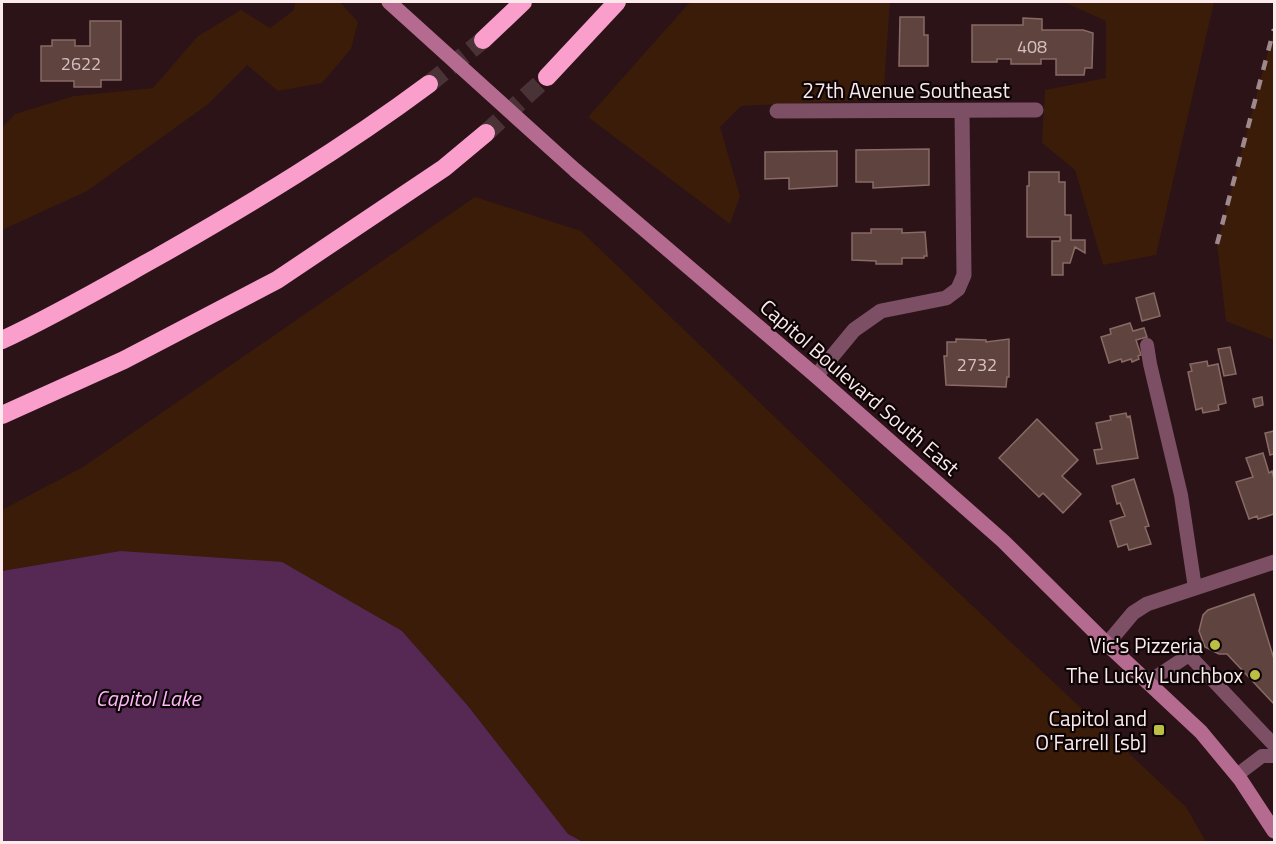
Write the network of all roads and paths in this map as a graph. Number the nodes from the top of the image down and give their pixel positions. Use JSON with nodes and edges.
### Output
{"nodes":[{"id":1,"x":389,"y":2,"type":"edge"},
{"id":2,"x":523,"y":2,"type":"edge"},
{"id":3,"x":617,"y":2,"type":"edge"},
{"id":4,"x":483,"y":40,"type":"tunnel mouth"},
{"id":5,"x":547,"y":77,"type":"tunnel mouth"},
{"id":6,"x":429,"y":84,"type":"tunnel mouth"},
{"id":7,"x":1036,"y":110,"type":"dead end"},
{"id":8,"x":777,"y":111,"type":"dead end"},
{"id":9,"x":962,"y":111,"type":"junction"},
{"id":10,"x":486,"y":134,"type":"tunnel mouth"},
{"id":11,"x":2,"y":340,"type":"edge"},
{"id":12,"x":1147,"y":345,"type":"dead end"},
{"id":13,"x":816,"y":375,"type":"junction"},
{"id":14,"x":2,"y":415,"type":"edge"},
{"id":15,"x":1275,"y":562,"type":"edge"},
{"id":16,"x":1195,"y":588,"type":"junction"},
{"id":17,"x":1107,"y":644,"type":"junction"},
{"id":18,"x":1148,"y":682,"type":"junction"},
{"id":19,"x":1275,"y":745,"type":"edge"},
{"id":20,"x":1275,"y":756,"type":"edge"},
{"id":21,"x":1237,"y":774,"type":"junction"},
{"id":22,"x":1275,"y":831,"type":"edge"}],
"edges":[{"from":1,"to":13,"type":"main road","name":"Capitol Boulevard South East","bridge":true},
{"from":2,"to":4,"type":"highway"},
{"from":3,"to":5,"type":"highway"},
{"from":6,"to":11,"type":"highway"},
{"from":7,"to":9,"type":"street","name":"27th Avenue Southeast"},
{"from":8,"to":9,"type":"street","name":"27th Avenue Southeast"},
{"from":9,"to":13,"type":"street"},
{"from":10,"to":14,"type":"highway"},
{"from":12,"to":16,"type":"lane"},
{"from":13,"to":17,"type":"main road","name":"Capitol Boulevard South East"},
{"from":15,"to":16,"type":"street"},
{"from":16,"to":17,"type":"street"},
{"from":17,"to":18,"type":"main road","name":"Capitol Boulevard South East"},
{"from":18,"to":19,"type":"lane"},
{"from":18,"to":21,"type":"main road","name":"Capitol Boulevard South East"},
{"from":20,"to":21,"type":"lane"},
{"from":21,"to":22,"type":"main road","name":"Capitol Boulevard South East"}]}
